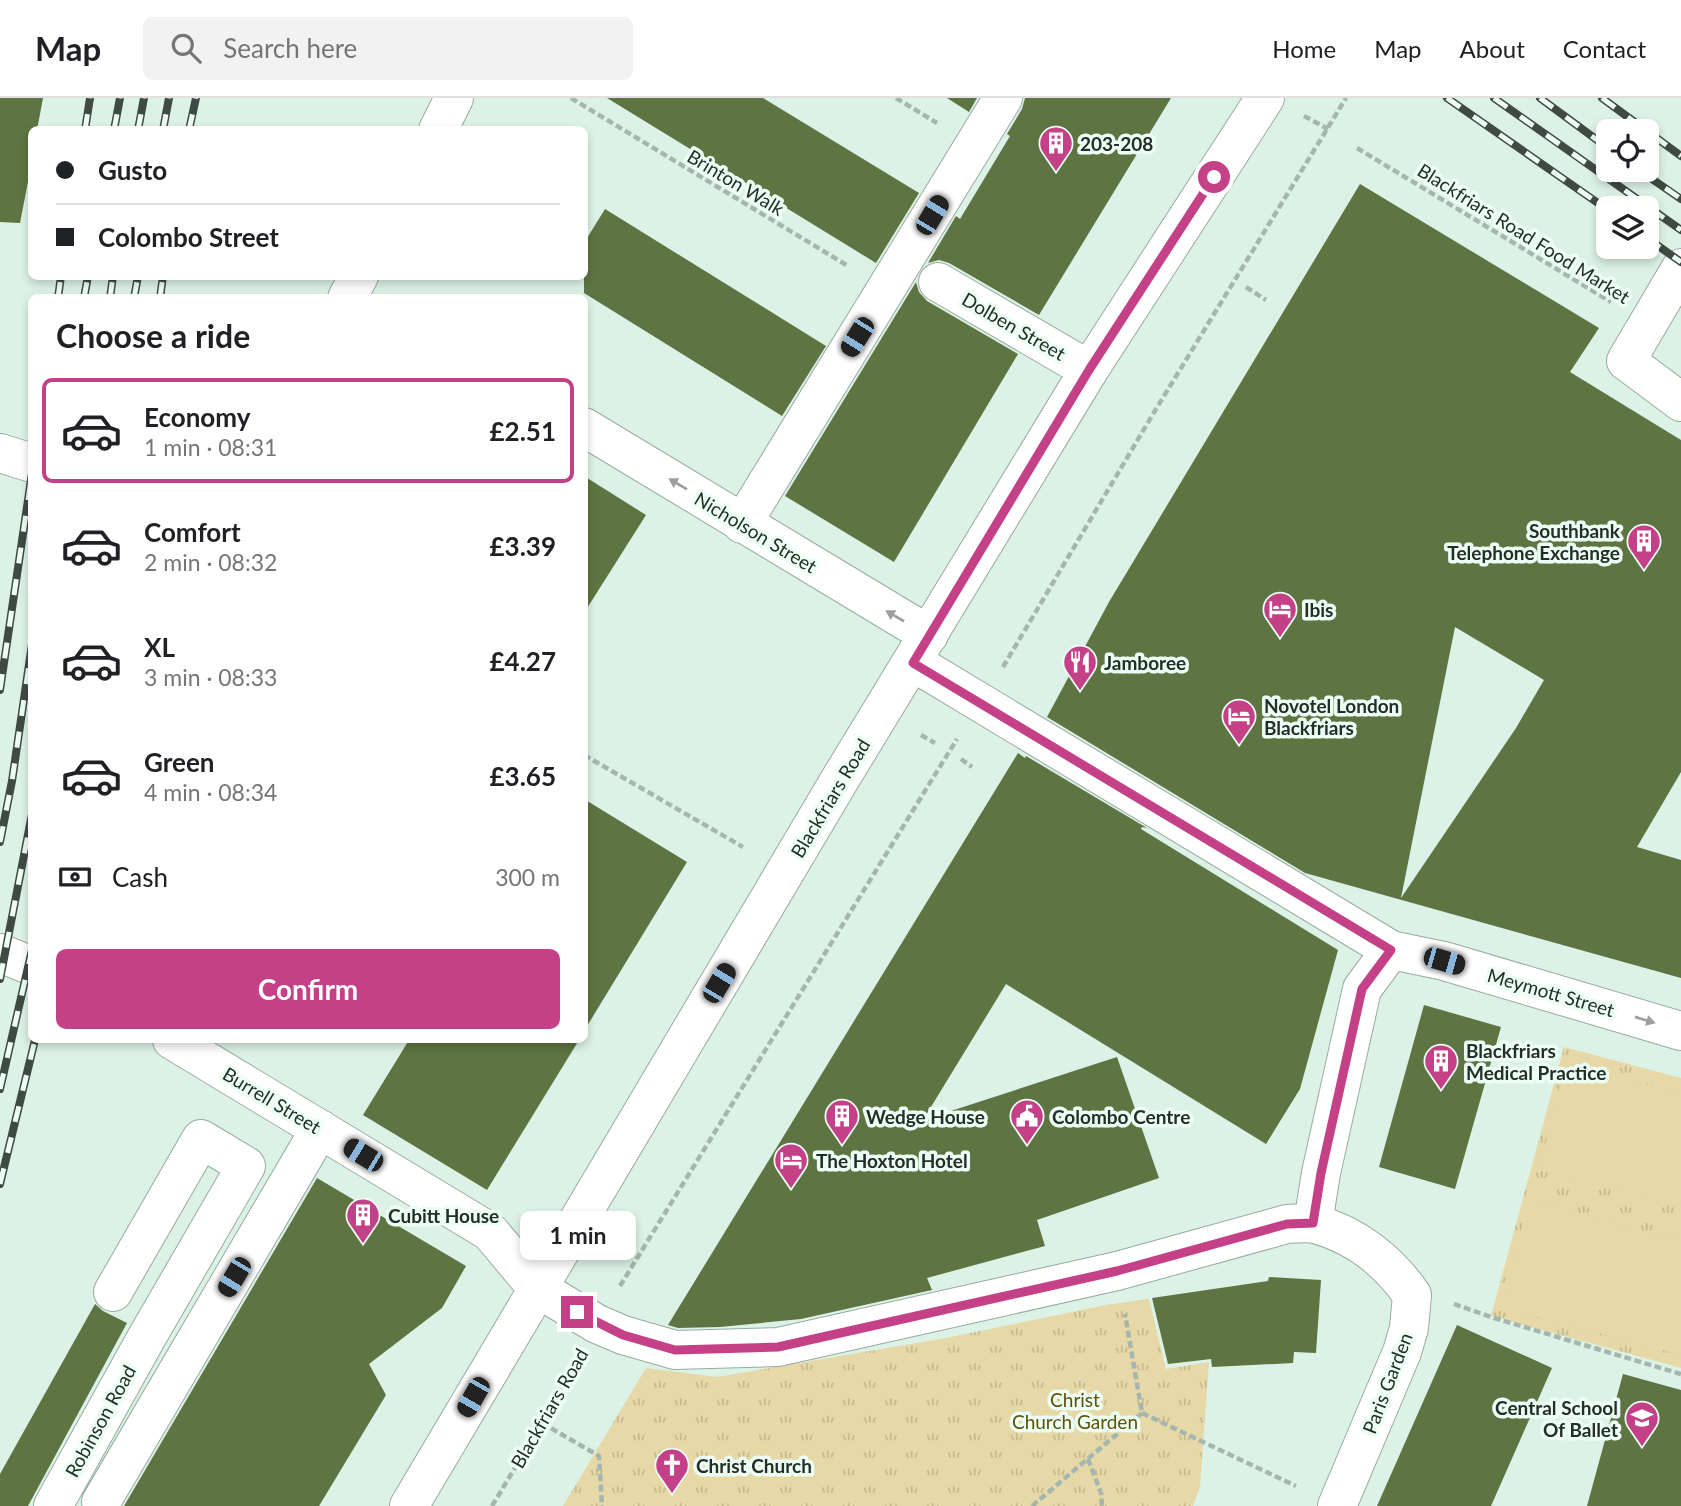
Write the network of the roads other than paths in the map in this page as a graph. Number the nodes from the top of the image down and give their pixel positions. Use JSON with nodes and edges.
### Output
{"nodes":[{"id":1,"x":454,"y":98,"type":"edge"},
{"id":2,"x":1003,"y":98,"type":"edge"},
{"id":3,"x":1265,"y":98,"type":"edge"},
{"id":4,"x":440,"y":126,"type":"edge"},
{"id":5,"x":1681,"y":268,"type":"edge"},
{"id":6,"x":938,"y":282,"type":"dead end"},
{"id":7,"x":1089,"y":370,"type":"junction"},
{"id":8,"x":1681,"y":402,"type":"edge"},
{"id":9,"x":588,"y":430,"type":"edge"},
{"id":10,"x":0,"y":453,"type":"edge"},
{"id":11,"x":28,"y":462,"type":"edge"},
{"id":12,"x":742,"y":524,"type":"junction"},
{"id":13,"x":921,"y":649,"type":"junction"},
{"id":14,"x":1391,"y":950,"type":"junction"},
{"id":15,"x":0,"y":953,"type":"edge"},
{"id":16,"x":28,"y":964,"type":"edge"},
{"id":17,"x":1681,"y":1031,"type":"edge"},
{"id":18,"x":177,"y":1043,"type":"edge"},
{"id":19,"x":320,"y":1129,"type":"junction"},
{"id":20,"x":1313,"y":1223,"type":"junction"},
{"id":21,"x":537,"y":1288,"type":"junction"},
{"id":22,"x":113,"y":1292,"type":"dead end"},
{"id":23,"x":101,"y":1502,"type":"dead end"},
{"id":24,"x":53,"y":1506,"type":"edge"},
{"id":25,"x":409,"y":1506,"type":"edge"},
{"id":26,"x":1337,"y":1506,"type":"edge"}],
"edges":[{"from":1,"to":4,"type":"street"},
{"from":2,"to":12,"type":"street"},
{"from":3,"to":7,"type":"street","name":"Blackfriars Road"},
{"from":5,"to":8,"type":"street"},
{"from":6,"to":7,"type":"street","name":"Dolben Street"},
{"from":7,"to":13,"type":"street","name":"Blackfriars Road"},
{"from":12,"to":9,"type":"street","name":"Nicholson Street","one_way":true},
{"from":10,"to":11,"type":"street"},
{"from":13,"to":12,"type":"street","name":"Nicholson Street","one_way":true},
{"from":13,"to":14,"type":"street","name":"Meymott Street"},
{"from":13,"to":21,"type":"street","name":"Blackfriars Road"},
{"from":14,"to":17,"type":"street","name":"Meymott Street","one_way":true},
{"from":14,"to":20,"type":"street"},
{"from":15,"to":16,"type":"street"},
{"from":18,"to":19,"type":"street","name":"Burrell Street"},
{"from":19,"to":21,"type":"street","name":"Burrell Street"},
{"from":19,"to":23,"type":"street"},
{"from":20,"to":21,"type":"street","name":"Burrell Street"},
{"from":20,"to":26,"type":"street","name":"Paris Garden"},
{"from":21,"to":25,"type":"street","name":"Blackfriars Road"},
{"from":22,"to":24,"type":"street","name":"Robinson Road"}]}
